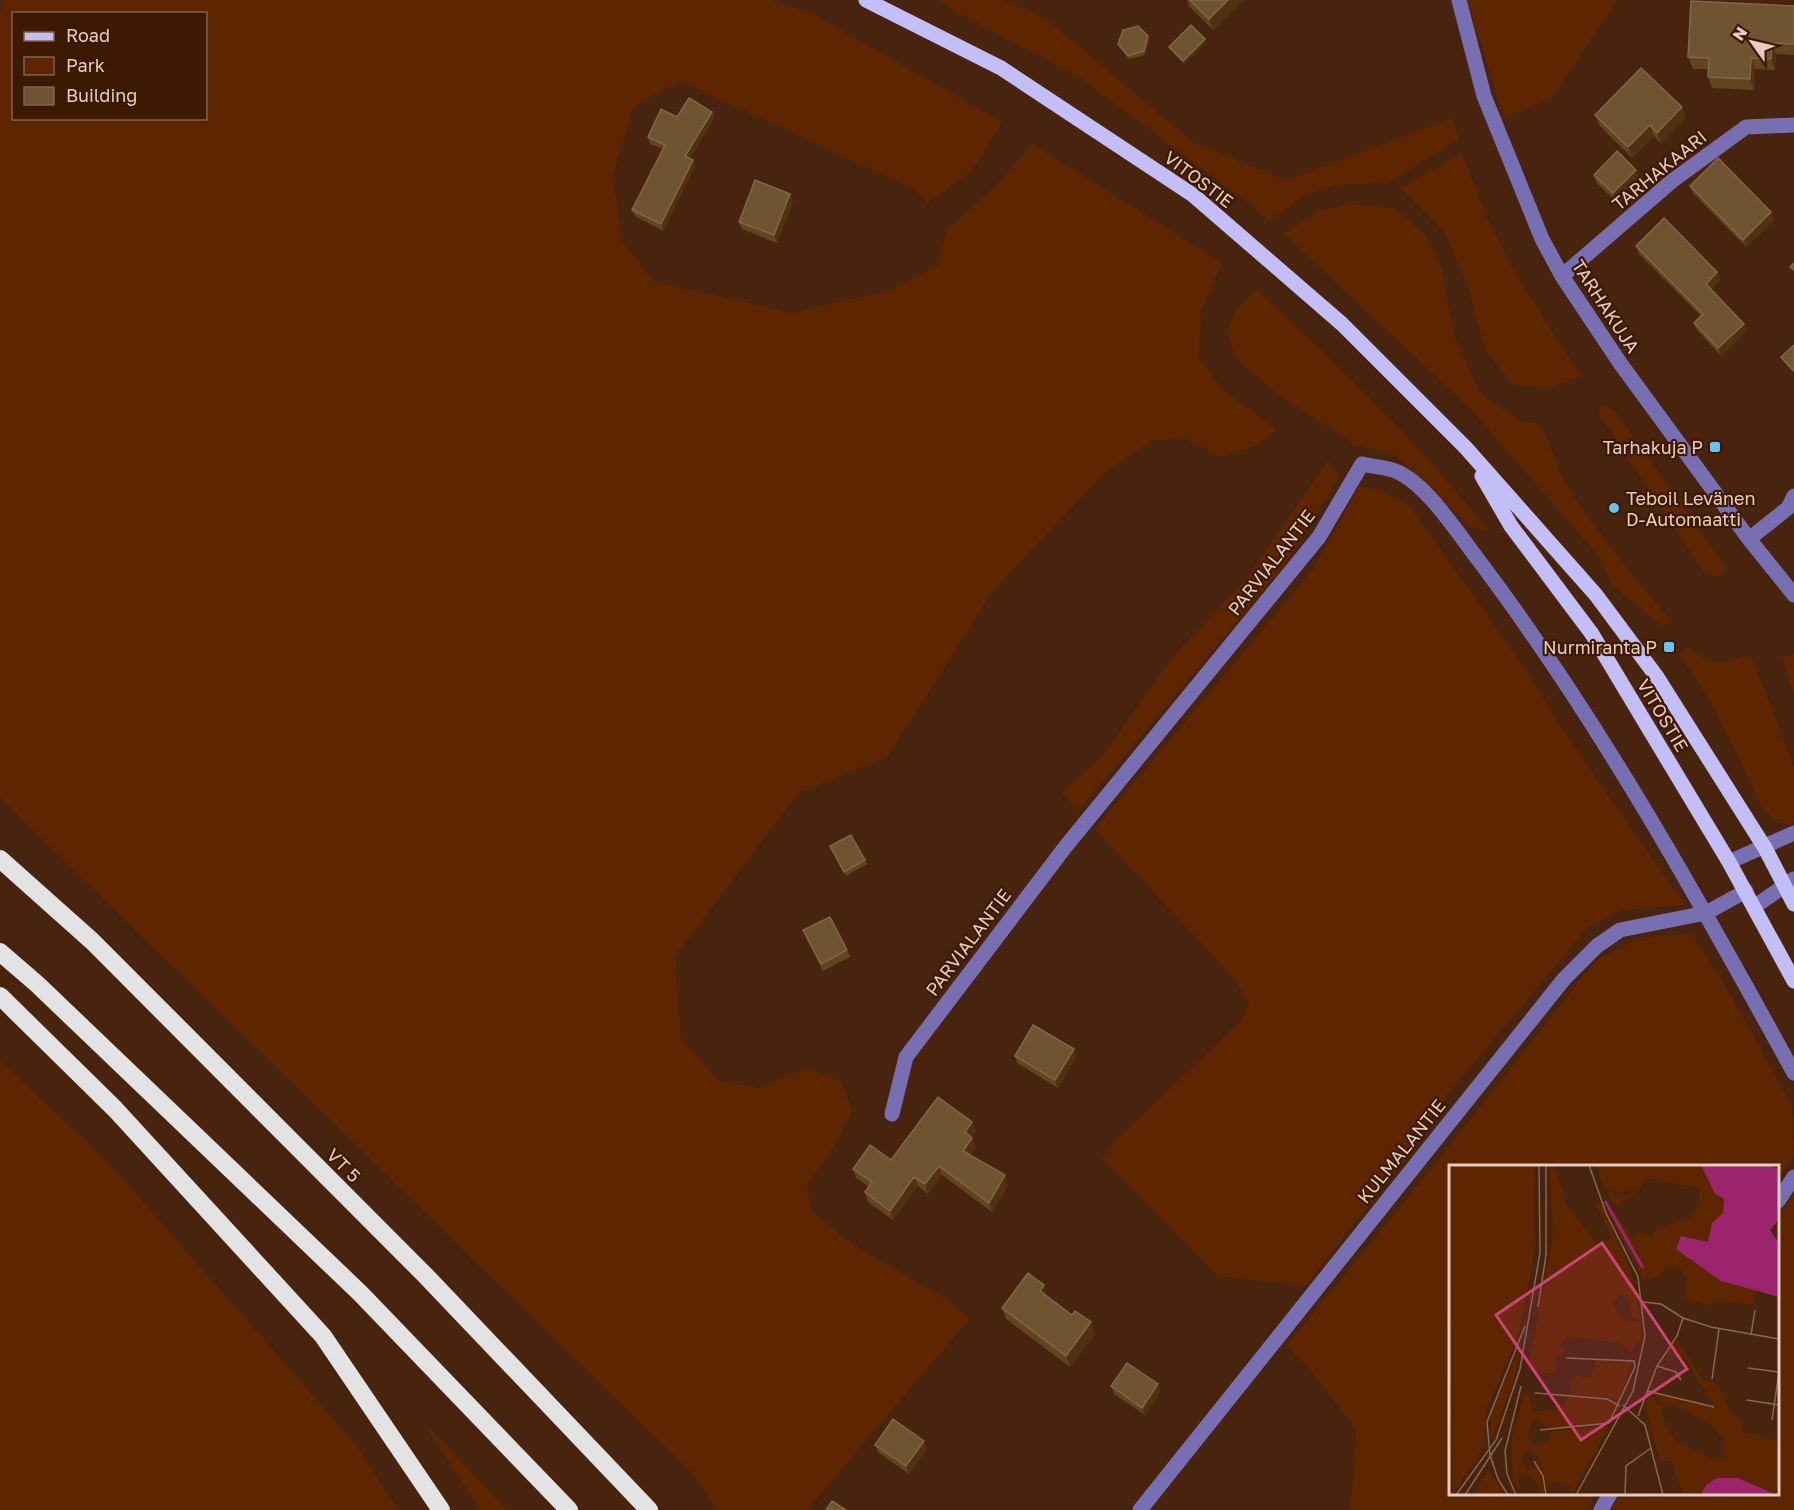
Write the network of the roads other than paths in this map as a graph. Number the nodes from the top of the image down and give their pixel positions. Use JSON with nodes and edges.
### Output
{"nodes":[{"id":1,"x":866,"y":0,"type":"edge"},
{"id":2,"x":1459,"y":0,"type":"edge"},
{"id":3,"x":1794,"y":125,"type":"edge"},
{"id":4,"x":1562,"y":276,"type":"junction"},
{"id":5,"x":1466,"y":448,"type":"junction"},
{"id":6,"x":1794,"y":496,"type":"edge"},
{"id":7,"x":1749,"y":539,"type":"junction"},
{"id":8,"x":1794,"y":595,"type":"edge"},
{"id":9,"x":1794,"y":833,"type":"edge"},
{"id":10,"x":1765,"y":848,"type":"junction"},
{"id":11,"x":0,"y":859,"type":"edge"},
{"id":12,"x":1729,"y":862,"type":"junction"},
{"id":13,"x":1790,"y":882,"type":"edge"},
{"id":14,"x":1746,"y":891,"type":"junction"},
{"id":15,"x":1794,"y":904,"type":"edge"},
{"id":16,"x":1754,"y":907,"type":"junction"},
{"id":17,"x":1706,"y":913,"type":"junction"},
{"id":18,"x":0,"y":952,"type":"edge"},
{"id":19,"x":1794,"y":981,"type":"edge"},
{"id":20,"x":0,"y":996,"type":"edge"},
{"id":21,"x":1794,"y":1073,"type":"edge"},
{"id":22,"x":892,"y":1114,"type":"dead end"},
{"id":23,"x":1794,"y":1177,"type":"edge"},
{"id":24,"x":1779,"y":1200,"type":"edge"},
{"id":25,"x":1609,"y":1495,"type":"edge"},
{"id":26,"x":441,"y":1510,"type":"edge"},
{"id":27,"x":569,"y":1510,"type":"edge"},
{"id":28,"x":649,"y":1510,"type":"edge"},
{"id":29,"x":1140,"y":1510,"type":"edge"},
{"id":30,"x":1601,"y":1510,"type":"edge"}],
"edges":[{"from":1,"to":5,"type":"main road","name":"VITOSTIE"},
{"from":2,"to":4,"type":"street","name":"TARHAKUJA"},
{"from":3,"to":4,"type":"street","name":"TARHAKAARI"},
{"from":4,"to":7,"type":"street","name":"TARHAKUJA"},
{"from":5,"to":10,"type":"main road","name":"VITOSTIE"},
{"from":5,"to":12,"type":"main road","name":"VITOSTIE"},
{"from":6,"to":7,"type":"street"},
{"from":7,"to":8,"type":"street","name":"TARHAKUJA"},
{"from":9,"to":10,"type":"street"},
{"from":10,"to":12,"type":"street"},
{"from":10,"to":13,"type":"main road","name":"VITOSTIE"},
{"from":11,"to":28,"type":"highway","name":"VT 5"},
{"from":12,"to":14,"type":"main road","name":"VITOSTIE"},
{"from":13,"to":15,"type":"main road","name":"VITOSTIE"},
{"from":13,"to":16,"type":"street"},
{"from":14,"to":16,"type":"main road","name":"VITOSTIE"},
{"from":14,"to":17,"type":"street","name":"KULMALANTIE"},
{"from":16,"to":19,"type":"main road","name":"VITOSTIE"},
{"from":17,"to":21,"type":"street"},
{"from":17,"to":22,"type":"street","name":"PARVIALANTIE"},
{"from":17,"to":29,"type":"street","name":"KULMALANTIE"},
{"from":18,"to":27,"type":"highway"},
{"from":20,"to":26,"type":"highway"},
{"from":23,"to":24,"type":"street"},
{"from":25,"to":30,"type":"street"}]}
